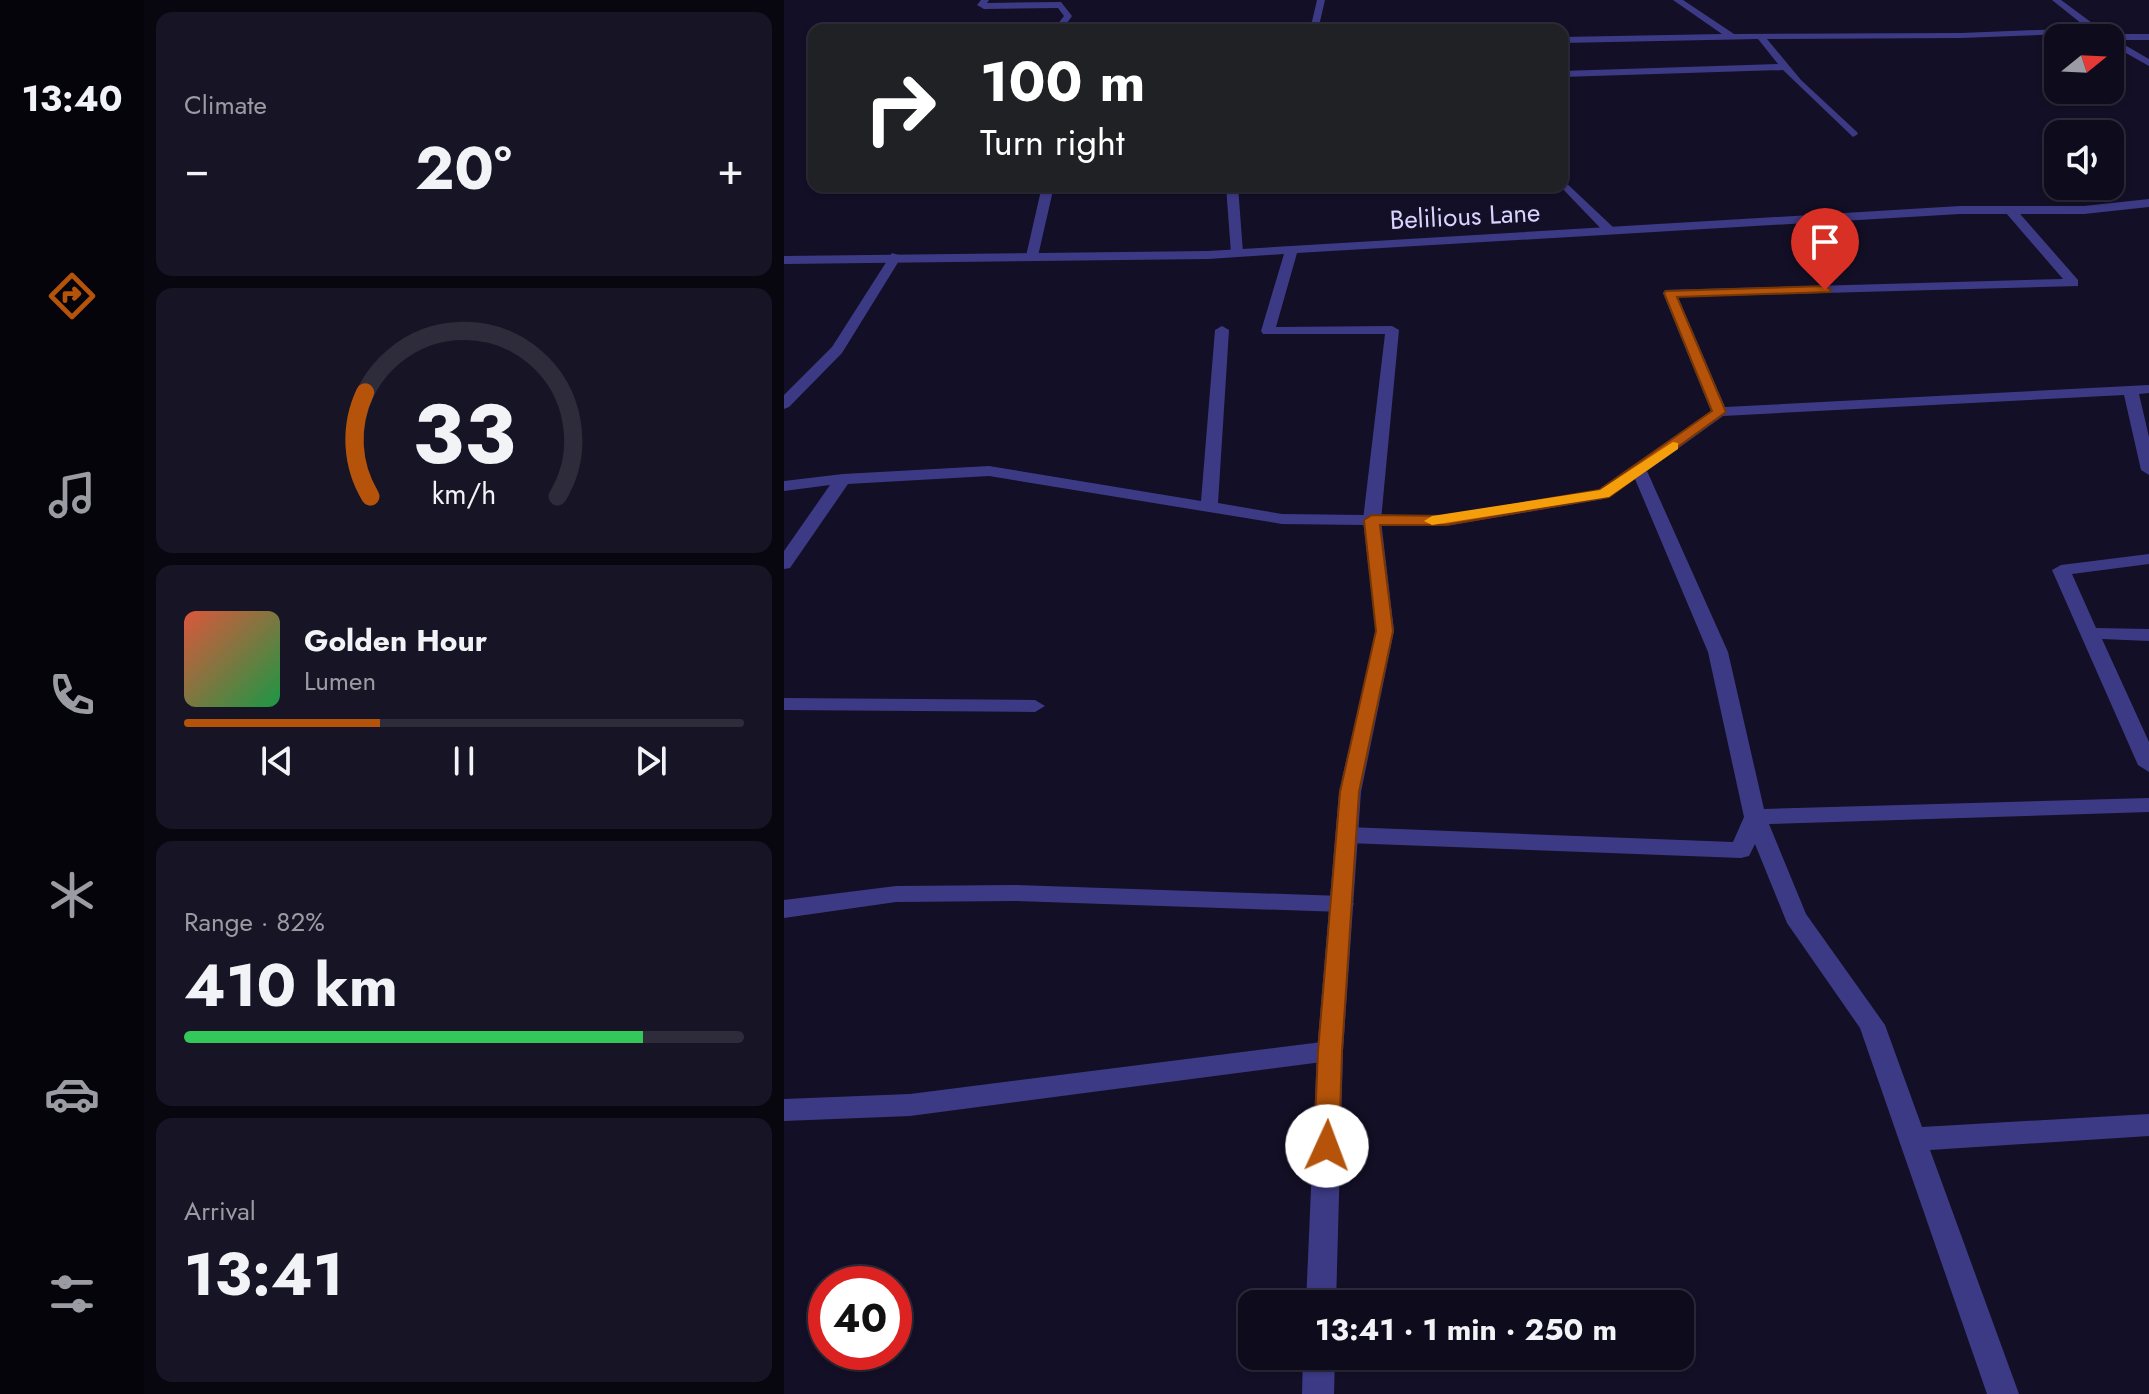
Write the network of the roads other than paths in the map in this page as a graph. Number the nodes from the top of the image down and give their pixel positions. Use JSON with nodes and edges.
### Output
{"nodes":[{"id":1,"x":985,"y":0,"type":"edge"},
{"id":2,"x":1321,"y":0,"type":"edge"},
{"id":3,"x":1677,"y":0,"type":"edge"},
{"id":4,"x":2056,"y":0,"type":"edge"},
{"id":5,"x":1062,"y":24,"type":"edge"},
{"id":6,"x":1313,"y":24,"type":"edge"},
{"id":7,"x":2086,"y":24,"type":"edge"},
{"id":8,"x":2044,"y":33,"type":"edge"},
{"id":9,"x":1759,"y":35,"type":"junction"},
{"id":10,"x":1731,"y":36,"type":"junction"},
{"id":11,"x":2149,"y":37,"type":"edge"},
{"id":12,"x":2124,"y":38,"type":"edge"},
{"id":13,"x":1568,"y":40,"type":"edge"},
{"id":14,"x":2124,"y":48,"type":"edge"},
{"id":15,"x":2149,"y":63,"type":"edge"},
{"id":16,"x":1784,"y":67,"type":"junction"},
{"id":17,"x":1568,"y":74,"type":"edge"},
{"id":18,"x":1853,"y":134,"type":"dead end"},
{"id":19,"x":1568,"y":188,"type":"edge"},
{"id":20,"x":1047,"y":192,"type":"edge"},
{"id":21,"x":1232,"y":192,"type":"edge"},
{"id":22,"x":2149,"y":203,"type":"edge"},
{"id":23,"x":2010,"y":210,"type":"junction"},
{"id":24,"x":1610,"y":231,"type":"junction"},
{"id":25,"x":1292,"y":250,"type":"junction"},
{"id":26,"x":1237,"y":253,"type":"junction"},
{"id":27,"x":896,"y":256,"type":"junction"},
{"id":28,"x":1032,"y":256,"type":"junction"},
{"id":29,"x":784,"y":260,"type":"edge"},
{"id":30,"x":1222,"y":330,"type":"dead end"},
{"id":31,"x":2130,"y":389,"type":"junction"},
{"id":32,"x":2149,"y":389,"type":"edge"},
{"id":33,"x":784,"y":404,"type":"edge"},
{"id":34,"x":1719,"y":412,"type":"junction"},
{"id":35,"x":1639,"y":470,"type":"junction"},
{"id":36,"x":2149,"y":470,"type":"edge"},
{"id":37,"x":843,"y":479,"type":"junction"},
{"id":38,"x":784,"y":486,"type":"edge"},
{"id":39,"x":1209,"y":508,"type":"junction"},
{"id":40,"x":1372,"y":520,"type":"junction"},
{"id":41,"x":2149,"y":559,"type":"edge"},
{"id":42,"x":784,"y":564,"type":"edge"},
{"id":43,"x":2088,"y":633,"type":"junction"},
{"id":44,"x":2149,"y":635,"type":"edge"},
{"id":45,"x":784,"y":704,"type":"edge"},
{"id":46,"x":1035,"y":706,"type":"dead end"},
{"id":47,"x":2149,"y":765,"type":"edge"},
{"id":48,"x":2149,"y":805,"type":"edge"},
{"id":49,"x":1755,"y":817,"type":"junction"},
{"id":50,"x":1347,"y":835,"type":"junction"},
{"id":51,"x":1342,"y":904,"type":"junction"},
{"id":52,"x":784,"y":909,"type":"edge"},
{"id":53,"x":1330,"y":1051,"type":"junction"},
{"id":54,"x":784,"y":1110,"type":"edge"},
{"id":55,"x":2149,"y":1125,"type":"edge"},
{"id":56,"x":1914,"y":1139,"type":"junction"},
{"id":57,"x":1321,"y":1290,"type":"edge"},
{"id":58,"x":1319,"y":1370,"type":"edge"},
{"id":59,"x":1318,"y":1394,"type":"edge"},
{"id":60,"x":2003,"y":1394,"type":"edge"}],
"edges":[{"from":1,"to":5,"type":"street"},
{"from":2,"to":6,"type":"street"},
{"from":3,"to":10,"type":"street"},
{"from":4,"to":7,"type":"street"},
{"from":8,"to":9,"type":"street"},
{"from":9,"to":10,"type":"street"},
{"from":9,"to":16,"type":"street"},
{"from":10,"to":13,"type":"street"},
{"from":11,"to":12,"type":"street"},
{"from":14,"to":15,"type":"street"},
{"from":16,"to":17,"type":"street"},
{"from":16,"to":18,"type":"street"},
{"from":19,"to":24,"type":"street"},
{"from":20,"to":28,"type":"street"},
{"from":21,"to":26,"type":"street"},
{"from":22,"to":23,"type":"street","name":"Belilious Lane"},
{"from":23,"to":24,"type":"street","name":"Belilious Lane"},
{"from":23,"to":34,"type":"street"},
{"from":24,"to":25,"type":"street","name":"Belilious Lane"},
{"from":25,"to":26,"type":"street","name":"Belilious Lane"},
{"from":25,"to":40,"type":"street"},
{"from":26,"to":28,"type":"street","name":"Belilious Lane"},
{"from":27,"to":28,"type":"street","name":"Belilious Lane"},
{"from":27,"to":29,"type":"street","name":"Belilious Lane"},
{"from":27,"to":33,"type":"street"},
{"from":30,"to":39,"type":"street"},
{"from":31,"to":32,"type":"street"},
{"from":31,"to":34,"type":"street"},
{"from":31,"to":36,"type":"street"},
{"from":34,"to":35,"type":"street"},
{"from":35,"to":40,"type":"street"},
{"from":35,"to":49,"type":"street"},
{"from":37,"to":38,"type":"street"},
{"from":37,"to":39,"type":"street"},
{"from":37,"to":42,"type":"street"},
{"from":39,"to":40,"type":"street"},
{"from":40,"to":50,"type":"street"},
{"from":41,"to":43,"type":"street"},
{"from":43,"to":44,"type":"street"},
{"from":43,"to":47,"type":"street"},
{"from":45,"to":46,"type":"street"},
{"from":48,"to":49,"type":"street"},
{"from":49,"to":50,"type":"street"},
{"from":49,"to":56,"type":"street"},
{"from":50,"to":51,"type":"street"},
{"from":51,"to":52,"type":"street"},
{"from":51,"to":53,"type":"street"},
{"from":53,"to":54,"type":"street"},
{"from":53,"to":57,"type":"street"},
{"from":55,"to":56,"type":"street"},
{"from":56,"to":60,"type":"street"},
{"from":58,"to":59,"type":"street"}]}
